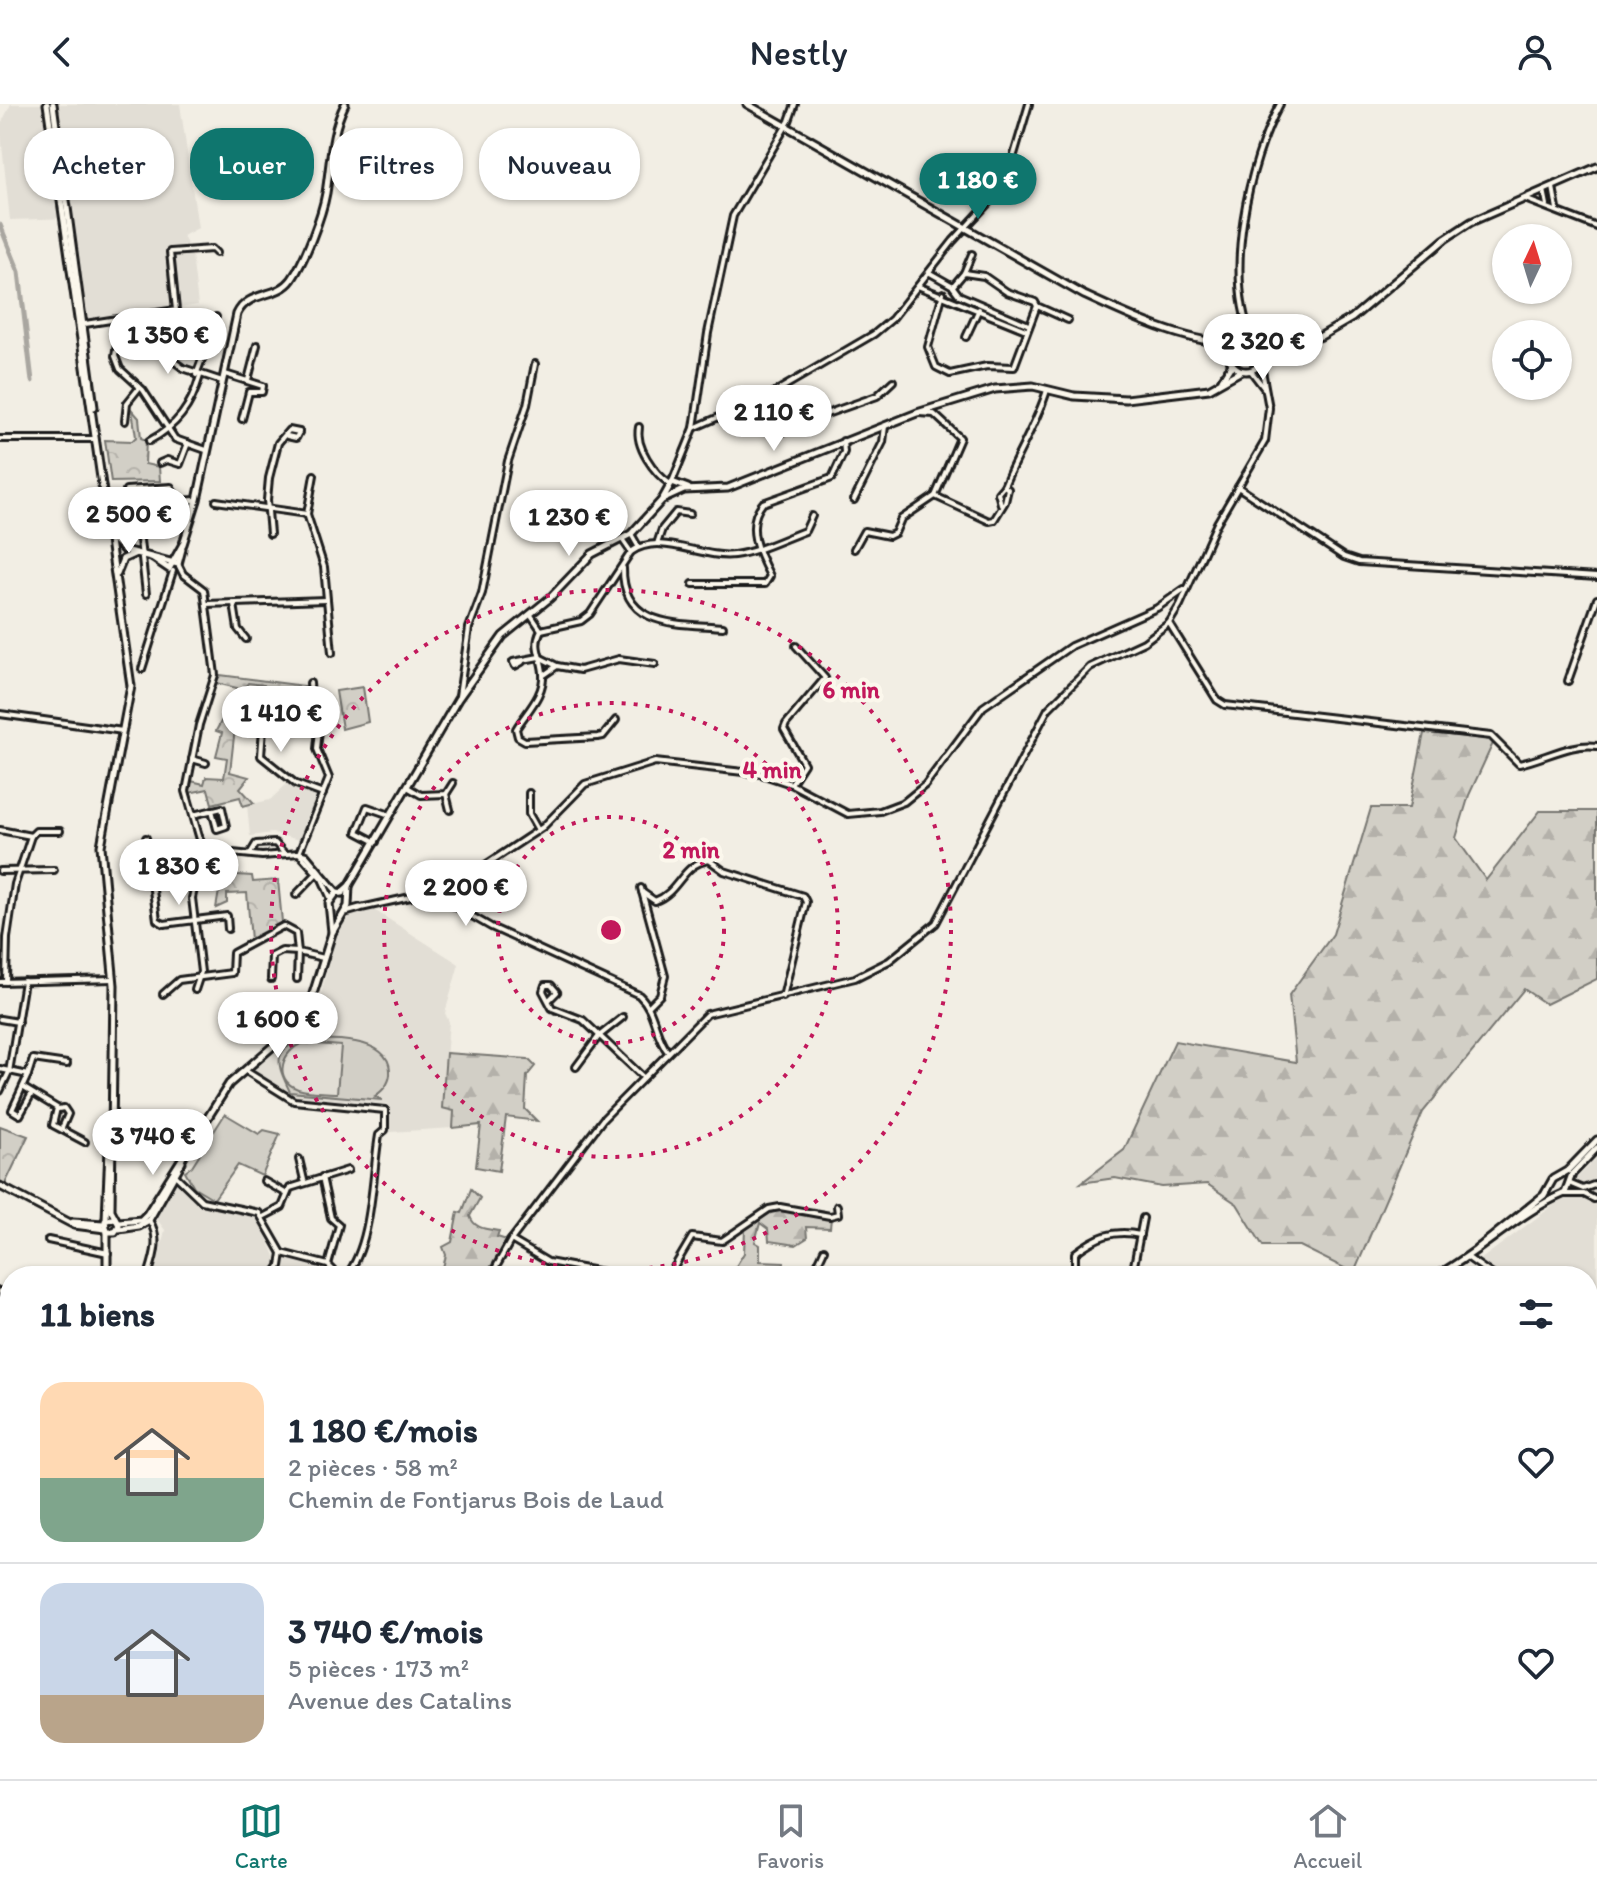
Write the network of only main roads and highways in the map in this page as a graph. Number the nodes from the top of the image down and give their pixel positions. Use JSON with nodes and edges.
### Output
{"nodes":[{"id":1,"x":47,"y":104,"type":"edge"},
{"id":2,"x":53,"y":104,"type":"edge"},
{"id":3,"x":345,"y":104,"type":"edge"},
{"id":4,"x":747,"y":104,"type":"edge"},
{"id":5,"x":1597,"y":167,"type":"edge"},
{"id":6,"x":1210,"y":341,"type":"junction"},
{"id":7,"x":1232,"y":344,"type":"junction"},
{"id":8,"x":1261,"y":345,"type":"junction"},
{"id":9,"x":1285,"y":347,"type":"junction"},
{"id":10,"x":1229,"y":355,"type":"junction"},
{"id":11,"x":1264,"y":357,"type":"junction"},
{"id":12,"x":1232,"y":364,"type":"junction"},
{"id":13,"x":1241,"y":371,"type":"junction"},
{"id":14,"x":1219,"y":384,"type":"junction"},
{"id":15,"x":94,"y":416,"type":"junction"},
{"id":16,"x":111,"y":537,"type":"junction"},
{"id":17,"x":124,"y":550,"type":"junction"},
{"id":18,"x":140,"y":553,"type":"junction"},
{"id":19,"x":114,"y":555,"type":"junction"},
{"id":20,"x":153,"y":558,"type":"junction"},
{"id":21,"x":123,"y":559,"type":"junction"},
{"id":22,"x":175,"y":563,"type":"junction"},
{"id":23,"x":116,"y":578,"type":"junction"},
{"id":24,"x":344,"y":896,"type":"junction"},
{"id":25,"x":332,"y":912,"type":"junction"},
{"id":26,"x":343,"y":914,"type":"junction"},
{"id":27,"x":332,"y":933,"type":"junction"},
{"id":28,"x":1597,"y":1140,"type":"edge"},
{"id":29,"x":1597,"y":1148,"type":"edge"},
{"id":30,"x":174,"y":1174,"type":"junction"},
{"id":31,"x":1563,"y":1174,"type":"junction"},
{"id":32,"x":1571,"y":1182,"type":"junction"},
{"id":33,"x":0,"y":1186,"type":"edge"},
{"id":34,"x":1550,"y":1188,"type":"junction"},
{"id":35,"x":1559,"y":1194,"type":"junction"},
{"id":36,"x":142,"y":1222,"type":"junction"},
{"id":37,"x":111,"y":1226,"type":"junction"},
{"id":38,"x":1467,"y":1257,"type":"junction"},
{"id":39,"x":107,"y":1266,"type":"edge"},
{"id":40,"x":1452,"y":1266,"type":"edge"}],
"edges":[{"from":1,"to":15,"type":"main road"},
{"from":2,"to":15,"type":"main road"},
{"from":3,"to":22,"type":"main road"},
{"from":4,"to":6,"type":"main road"},
{"from":5,"to":9,"type":"main road"},
{"from":6,"to":7,"type":"main road"},
{"from":6,"to":10,"type":"main road"},
{"from":7,"to":8,"type":"main road"},
{"from":7,"to":10,"type":"main road"},
{"from":8,"to":9,"type":"main road"},
{"from":8,"to":11,"type":"main road"},
{"from":9,"to":11,"type":"main road"},
{"from":10,"to":12,"type":"main road"},
{"from":11,"to":13,"type":"main road"},
{"from":12,"to":13,"type":"main road"},
{"from":12,"to":14,"type":"main road"},
{"from":13,"to":14,"type":"main road"},
{"from":14,"to":24,"type":"main road"},
{"from":15,"to":16,"type":"main road"},
{"from":16,"to":17,"type":"main road"},
{"from":16,"to":19,"type":"main road"},
{"from":17,"to":18,"type":"main road"},
{"from":17,"to":19,"type":"main road"},
{"from":18,"to":20,"type":"main road"},
{"from":18,"to":21,"type":"main road"},
{"from":19,"to":21,"type":"main road"},
{"from":19,"to":23,"type":"main road"},
{"from":20,"to":22,"type":"main road"},
{"from":20,"to":22,"type":"main road"},
{"from":21,"to":23,"type":"main road"},
{"from":23,"to":37,"type":"main road"},
{"from":24,"to":25,"type":"main road"},
{"from":24,"to":26,"type":"main road"},
{"from":24,"to":26,"type":"main road"},
{"from":25,"to":26,"type":"main road"},
{"from":25,"to":27,"type":"main road"},
{"from":26,"to":27,"type":"main road"},
{"from":27,"to":30,"type":"main road"},
{"from":28,"to":31,"type":"main road"},
{"from":29,"to":32,"type":"main road"},
{"from":30,"to":36,"type":"main road"},
{"from":30,"to":36,"type":"main road"},
{"from":31,"to":32,"type":"main road"},
{"from":31,"to":34,"type":"main road"},
{"from":32,"to":35,"type":"main road"},
{"from":33,"to":37,"type":"main road"},
{"from":34,"to":35,"type":"main road"},
{"from":34,"to":38,"type":"main road"},
{"from":35,"to":38,"type":"main road"},
{"from":36,"to":37,"type":"main road"},
{"from":37,"to":39,"type":"main road"},
{"from":38,"to":40,"type":"main road"}]}
